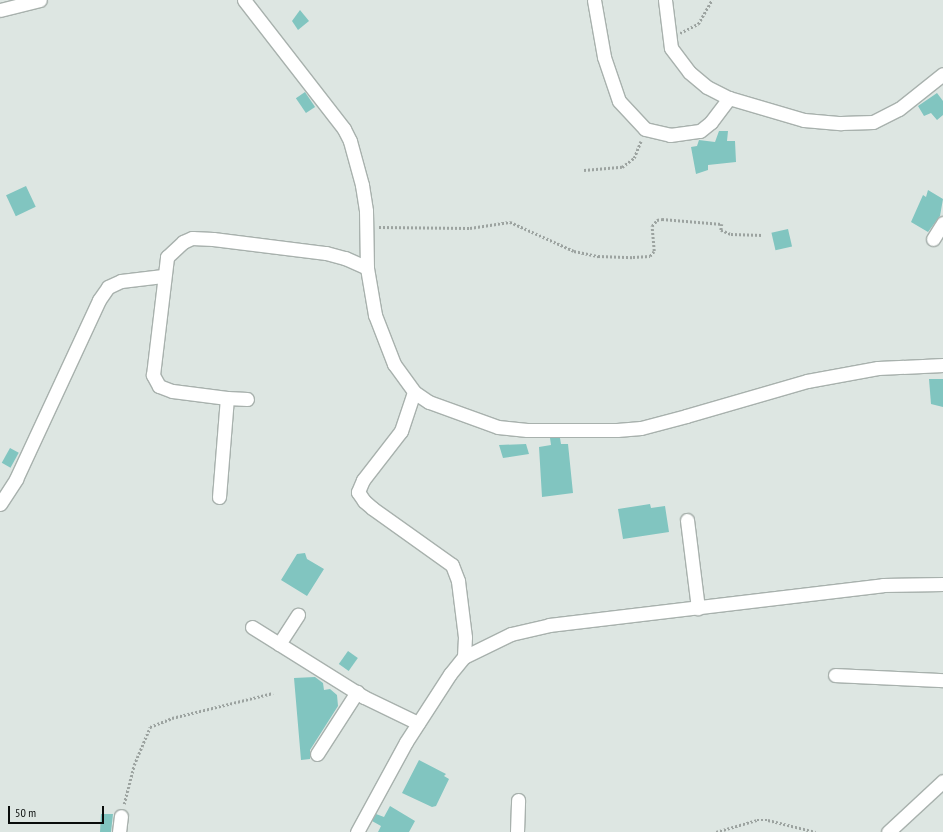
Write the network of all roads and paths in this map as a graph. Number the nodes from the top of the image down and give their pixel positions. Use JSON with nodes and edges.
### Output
{"nodes":[{"id":1,"x":40,"y":0,"type":"edge"},
{"id":2,"x":244,"y":0,"type":"edge"},
{"id":3,"x":594,"y":0,"type":"edge"},
{"id":4,"x":665,"y":0,"type":"edge"},
{"id":5,"x":712,"y":0,"type":"edge"},
{"id":6,"x":24,"y":2,"type":"edge"},
{"id":7,"x":0,"y":10,"type":"edge"},
{"id":8,"x":669,"y":39,"type":"junction"},
{"id":9,"x":943,"y":74,"type":"edge"},
{"id":10,"x":729,"y":98,"type":"junction"},
{"id":11,"x":645,"y":129,"type":"junction"},
{"id":12,"x":584,"y":170,"type":"dead end"},
{"id":13,"x":943,"y":223,"type":"edge"},
{"id":14,"x":368,"y":228,"type":"junction"},
{"id":15,"x":763,"y":235,"type":"dead end"},
{"id":16,"x":933,"y":239,"type":"dead end"},
{"id":17,"x":367,"y":268,"type":"junction"},
{"id":18,"x":163,"y":276,"type":"junction"},
{"id":19,"x":943,"y":365,"type":"edge"},
{"id":20,"x":414,"y":392,"type":"junction"},
{"id":21,"x":227,"y":398,"type":"junction"},
{"id":22,"x":248,"y":400,"type":"dead end"},
{"id":23,"x":219,"y":497,"type":"dead end"},
{"id":24,"x":0,"y":504,"type":"edge"},
{"id":25,"x":687,"y":520,"type":"dead end"},
{"id":26,"x":943,"y":584,"type":"edge"},
{"id":27,"x":698,"y":608,"type":"junction"},
{"id":28,"x":298,"y":615,"type":"dead end"},
{"id":29,"x":252,"y":626,"type":"dead end"},
{"id":30,"x":279,"y":644,"type":"junction"},
{"id":31,"x":464,"y":657,"type":"junction"},
{"id":32,"x":835,"y":675,"type":"dead end"},
{"id":33,"x":943,"y":680,"type":"edge"},
{"id":34,"x":356,"y":692,"type":"junction"},
{"id":35,"x":274,"y":693,"type":"dead end"},
{"id":36,"x":418,"y":723,"type":"junction"},
{"id":37,"x":317,"y":754,"type":"dead end"},
{"id":38,"x":943,"y":781,"type":"edge"},
{"id":39,"x":518,"y":800,"type":"dead end"},
{"id":40,"x":121,"y":816,"type":"joint"},
{"id":41,"x":119,"y":832,"type":"edge"},
{"id":42,"x":357,"y":832,"type":"edge"},
{"id":43,"x":517,"y":832,"type":"edge"},
{"id":44,"x":716,"y":832,"type":"edge"},
{"id":45,"x":816,"y":832,"type":"edge"},
{"id":46,"x":888,"y":832,"type":"edge"}],
"edges":[{"from":1,"to":6,"type":"street"},
{"from":2,"to":14,"type":"street"},
{"from":3,"to":11,"type":"street"},
{"from":4,"to":8,"type":"street"},
{"from":5,"to":8,"type":"path"},
{"from":6,"to":7,"type":"street"},
{"from":8,"to":10,"type":"street"},
{"from":9,"to":10,"type":"street"},
{"from":10,"to":11,"type":"street"},
{"from":11,"to":12,"type":"path"},
{"from":13,"to":16,"type":"street"},
{"from":14,"to":15,"type":"path"},
{"from":14,"to":17,"type":"street"},
{"from":17,"to":18,"type":"street"},
{"from":17,"to":20,"type":"street"},
{"from":18,"to":21,"type":"street"},
{"from":18,"to":24,"type":"street"},
{"from":19,"to":20,"type":"street"},
{"from":20,"to":31,"type":"street"},
{"from":21,"to":22,"type":"street"},
{"from":21,"to":23,"type":"street"},
{"from":25,"to":27,"type":"street"},
{"from":26,"to":27,"type":"street"},
{"from":27,"to":31,"type":"street"},
{"from":28,"to":30,"type":"street"},
{"from":29,"to":30,"type":"street"},
{"from":30,"to":34,"type":"street"},
{"from":31,"to":36,"type":"street"},
{"from":32,"to":33,"type":"street"},
{"from":34,"to":36,"type":"street"},
{"from":34,"to":37,"type":"street"},
{"from":35,"to":40,"type":"path"},
{"from":36,"to":42,"type":"street"},
{"from":38,"to":46,"type":"street"},
{"from":39,"to":43,"type":"street"},
{"from":40,"to":41,"type":"street"},
{"from":44,"to":45,"type":"path"}]}
